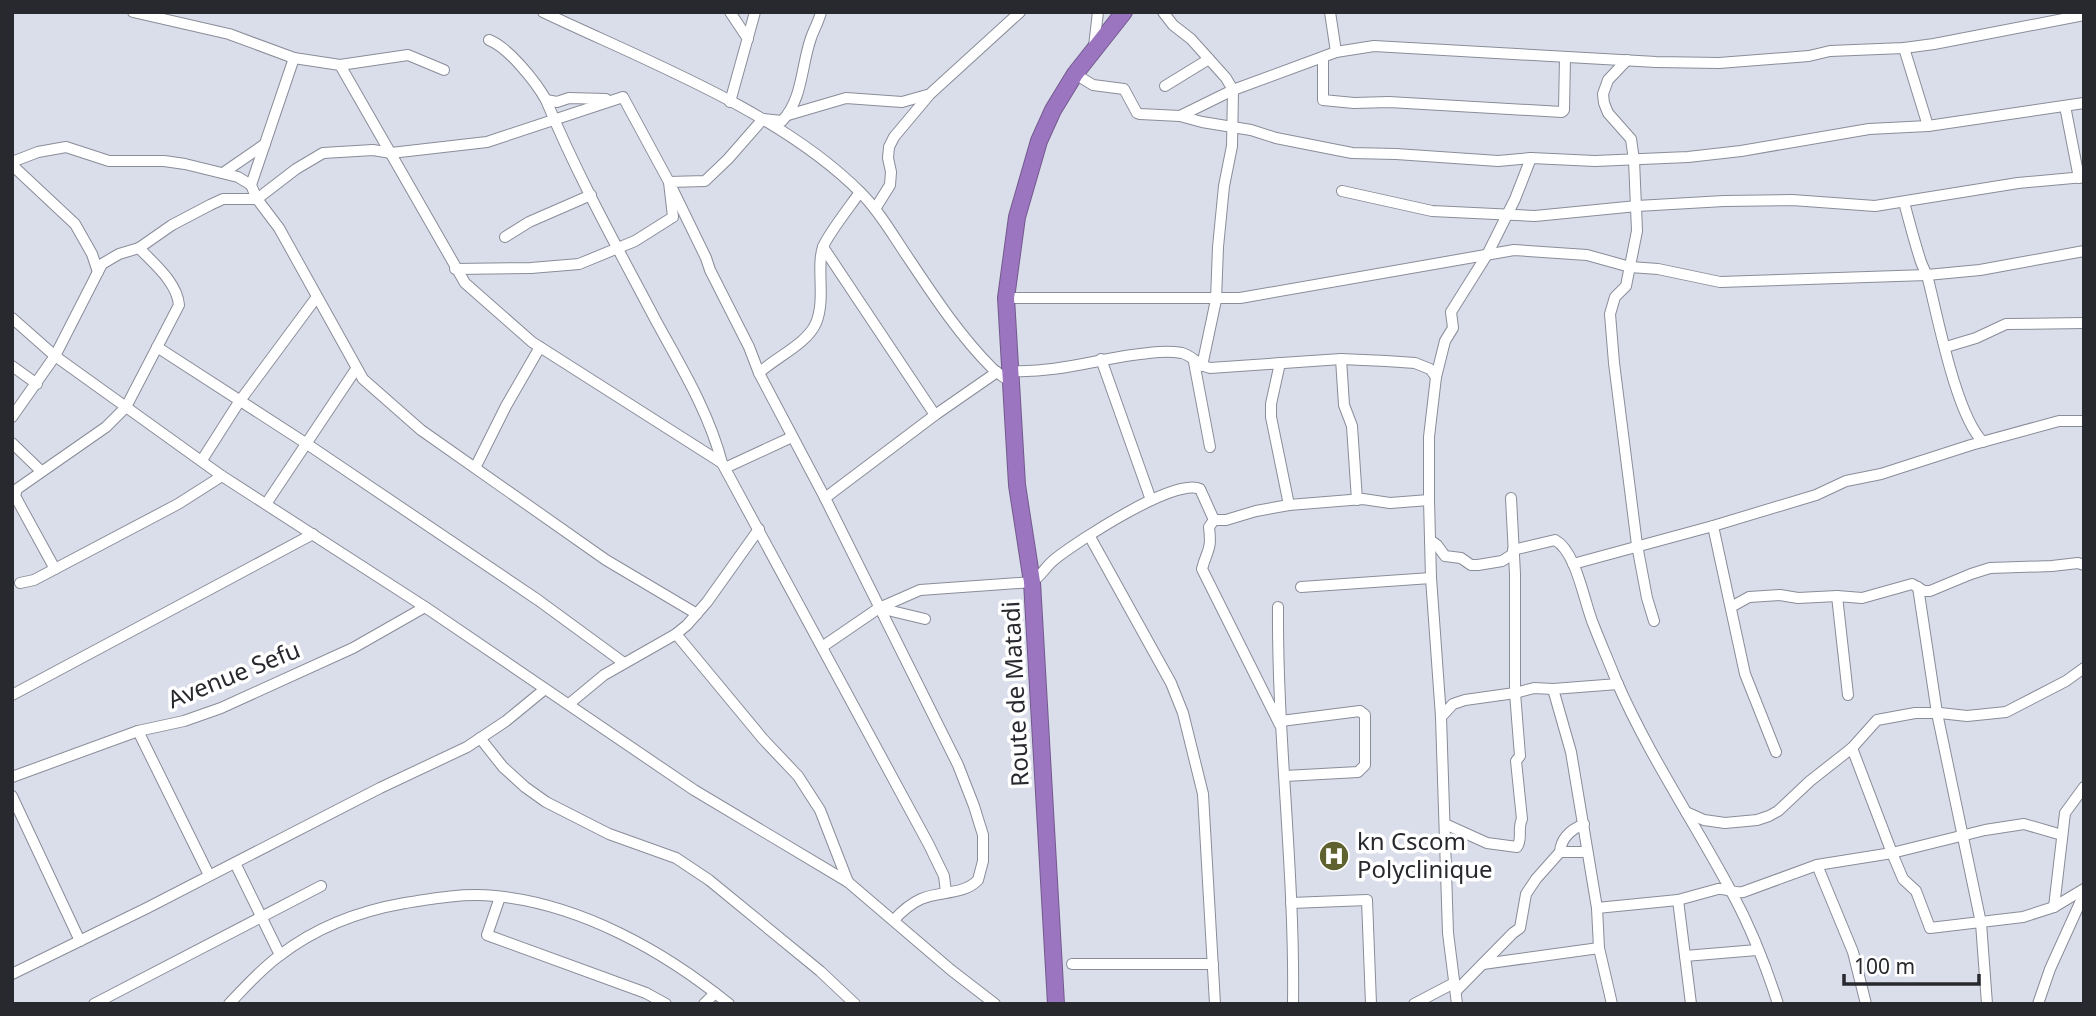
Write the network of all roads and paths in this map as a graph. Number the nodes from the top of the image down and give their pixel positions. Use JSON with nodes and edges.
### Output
{"nodes":[{"id":1,"x":133,"y":12,"type":"edge"},
{"id":2,"x":543,"y":12,"type":"edge"},
{"id":3,"x":730,"y":12,"type":"edge"},
{"id":4,"x":755,"y":12,"type":"edge"},
{"id":5,"x":821,"y":12,"type":"edge"},
{"id":6,"x":1020,"y":12,"type":"edge"},
{"id":7,"x":1098,"y":12,"type":"edge"},
{"id":8,"x":1124,"y":12,"type":"edge"},
{"id":9,"x":1163,"y":12,"type":"edge"},
{"id":10,"x":1330,"y":12,"type":"edge"},
{"id":11,"x":2084,"y":15,"type":"edge"},
{"id":12,"x":748,"y":39,"type":"junction"},
{"id":13,"x":489,"y":40,"type":"dead end"},
{"id":14,"x":1094,"y":47,"type":"junction"},
{"id":15,"x":1904,"y":48,"type":"junction"},
{"id":16,"x":1336,"y":51,"type":"junction"},
{"id":17,"x":1323,"y":57,"type":"junction"},
{"id":18,"x":1565,"y":57,"type":"junction"},
{"id":19,"x":294,"y":58,"type":"junction"},
{"id":20,"x":1209,"y":59,"type":"junction"},
{"id":21,"x":1627,"y":60,"type":"junction"},
{"id":22,"x":340,"y":65,"type":"junction"},
{"id":23,"x":444,"y":70,"type":"dead end"},
{"id":24,"x":1075,"y":74,"type":"junction"},
{"id":25,"x":1165,"y":86,"type":"dead end"},
{"id":26,"x":1233,"y":90,"type":"junction"},
{"id":27,"x":930,"y":94,"type":"junction"},
{"id":28,"x":614,"y":99,"type":"junction"},
{"id":29,"x":546,"y":100,"type":"junction"},
{"id":30,"x":730,"y":103,"type":"junction"},
{"id":31,"x":2084,"y":103,"type":"edge"},
{"id":32,"x":2065,"y":106,"type":"junction"},
{"id":33,"x":788,"y":115,"type":"junction"},
{"id":34,"x":1180,"y":116,"type":"junction"},
{"id":35,"x":763,"y":119,"type":"junction"},
{"id":36,"x":555,"y":121,"type":"junction"},
{"id":37,"x":1928,"y":126,"type":"junction"},
{"id":38,"x":1233,"y":128,"type":"junction"},
{"id":39,"x":265,"y":144,"type":"junction"},
{"id":40,"x":391,"y":153,"type":"junction"},
{"id":41,"x":1531,"y":158,"type":"junction"},
{"id":42,"x":1634,"y":160,"type":"junction"},
{"id":43,"x":12,"y":164,"type":"edge"},
{"id":44,"x":223,"y":173,"type":"junction"},
{"id":45,"x":2081,"y":177,"type":"edge"},
{"id":46,"x":669,"y":182,"type":"junction"},
{"id":47,"x":251,"y":185,"type":"junction"},
{"id":48,"x":1342,"y":191,"type":"dead end"},
{"id":49,"x":860,"y":192,"type":"junction"},
{"id":50,"x":591,"y":195,"type":"junction"},
{"id":51,"x":257,"y":199,"type":"junction"},
{"id":52,"x":1904,"y":202,"type":"junction"},
{"id":53,"x":1637,"y":206,"type":"junction"},
{"id":54,"x":875,"y":209,"type":"junction"},
{"id":55,"x":1506,"y":216,"type":"junction"},
{"id":56,"x":505,"y":237,"type":"dead end"},
{"id":57,"x":616,"y":247,"type":"junction"},
{"id":58,"x":823,"y":247,"type":"junction"},
{"id":59,"x":139,"y":248,"type":"junction"},
{"id":60,"x":2084,"y":251,"type":"edge"},
{"id":61,"x":1488,"y":253,"type":"junction"},
{"id":62,"x":1630,"y":267,"type":"junction"},
{"id":63,"x":475,"y":268,"type":"junction"},
{"id":64,"x":455,"y":269,"type":"junction"},
{"id":65,"x":99,"y":272,"type":"junction"},
{"id":66,"x":1927,"y":275,"type":"junction"},
{"id":67,"x":465,"y":284,"type":"junction"},
{"id":68,"x":316,"y":298,"type":"junction"},
{"id":69,"x":1006,"y":298,"type":"junction"},
{"id":70,"x":1216,"y":300,"type":"junction"},
{"id":71,"x":12,"y":318,"type":"edge"},
{"id":72,"x":2084,"y":323,"type":"edge"},
{"id":73,"x":1945,"y":347,"type":"junction"},
{"id":74,"x":157,"y":348,"type":"junction"},
{"id":75,"x":540,"y":348,"type":"junction"},
{"id":76,"x":55,"y":356,"type":"junction"},
{"id":77,"x":1101,"y":359,"type":"junction"},
{"id":78,"x":1341,"y":359,"type":"junction"},
{"id":79,"x":1280,"y":363,"type":"junction"},
{"id":80,"x":1198,"y":364,"type":"junction"},
{"id":81,"x":12,"y":366,"type":"edge"},
{"id":82,"x":356,"y":369,"type":"junction"},
{"id":83,"x":759,"y":373,"type":"junction"},
{"id":84,"x":1007,"y":376,"type":"junction"},
{"id":85,"x":1436,"y":377,"type":"junction"},
{"id":86,"x":37,"y":384,"type":"junction"},
{"id":87,"x":239,"y":402,"type":"junction"},
{"id":88,"x":126,"y":407,"type":"junction"},
{"id":89,"x":935,"y":415,"type":"junction"},
{"id":90,"x":12,"y":417,"type":"edge"},
{"id":91,"x":2084,"y":421,"type":"edge"},
{"id":92,"x":792,"y":437,"type":"junction"},
{"id":93,"x":1983,"y":442,"type":"junction"},
{"id":94,"x":12,"y":443,"type":"edge"},
{"id":95,"x":307,"y":444,"type":"junction"},
{"id":96,"x":1210,"y":447,"type":"dead end"},
{"id":97,"x":202,"y":460,"type":"junction"},
{"id":98,"x":476,"y":466,"type":"junction"},
{"id":99,"x":724,"y":466,"type":"junction"},
{"id":100,"x":41,"y":471,"type":"junction"},
{"id":101,"x":222,"y":476,"type":"junction"},
{"id":102,"x":825,"y":498,"type":"junction"},
{"id":103,"x":1511,"y":498,"type":"dead end"},
{"id":104,"x":1151,"y":500,"type":"junction"},
{"id":105,"x":1357,"y":500,"type":"junction"},
{"id":106,"x":1429,"y":500,"type":"junction"},
{"id":107,"x":266,"y":504,"type":"junction"},
{"id":108,"x":1289,"y":505,"type":"junction"},
{"id":109,"x":1214,"y":520,"type":"junction"},
{"id":110,"x":1713,"y":526,"type":"junction"},
{"id":111,"x":759,"y":529,"type":"junction"},
{"id":112,"x":313,"y":534,"type":"junction"},
{"id":113,"x":1090,"y":537,"type":"junction"},
{"id":114,"x":1430,"y":540,"type":"junction"},
{"id":115,"x":1637,"y":545,"type":"junction"},
{"id":116,"x":1513,"y":552,"type":"junction"},
{"id":117,"x":1573,"y":564,"type":"junction"},
{"id":118,"x":2084,"y":565,"type":"edge"},
{"id":119,"x":55,"y":569,"type":"junction"},
{"id":120,"x":1431,"y":578,"type":"junction"},
{"id":121,"x":1032,"y":582,"type":"junction"},
{"id":122,"x":20,"y":583,"type":"dead end"},
{"id":123,"x":1301,"y":587,"type":"dead end"},
{"id":124,"x":1918,"y":587,"type":"junction"},
{"id":125,"x":1837,"y":596,"type":"junction"},
{"id":126,"x":425,"y":607,"type":"junction"},
{"id":127,"x":1278,"y":607,"type":"dead end"},
{"id":128,"x":1731,"y":607,"type":"junction"},
{"id":129,"x":879,"y":608,"type":"junction"},
{"id":130,"x":696,"y":614,"type":"junction"},
{"id":131,"x":925,"y":619,"type":"dead end"},
{"id":132,"x":1654,"y":621,"type":"dead end"},
{"id":133,"x":676,"y":634,"type":"junction"},
{"id":134,"x":822,"y":647,"type":"junction"},
{"id":135,"x":624,"y":663,"type":"junction"},
{"id":136,"x":2084,"y":668,"type":"edge"},
{"id":137,"x":1618,"y":684,"type":"junction"},
{"id":138,"x":545,"y":689,"type":"junction"},
{"id":139,"x":1553,"y":689,"type":"junction"},
{"id":140,"x":1515,"y":693,"type":"junction"},
{"id":141,"x":12,"y":695,"type":"edge"},
{"id":142,"x":1848,"y":695,"type":"dead end"},
{"id":143,"x":569,"y":704,"type":"junction"},
{"id":144,"x":1937,"y":713,"type":"junction"},
{"id":145,"x":1441,"y":717,"type":"junction"},
{"id":146,"x":1281,"y":724,"type":"junction"},
{"id":147,"x":138,"y":731,"type":"junction"},
{"id":148,"x":480,"y":738,"type":"junction"},
{"id":149,"x":1852,"y":748,"type":"junction"},
{"id":150,"x":1776,"y":752,"type":"dead end"},
{"id":151,"x":1285,"y":776,"type":"junction"},
{"id":152,"x":12,"y":777,"type":"edge"},
{"id":153,"x":2084,"y":786,"type":"edge"},
{"id":154,"x":12,"y":796,"type":"edge"},
{"id":155,"x":1684,"y":810,"type":"junction"},
{"id":156,"x":1445,"y":824,"type":"junction"},
{"id":157,"x":1584,"y":824,"type":"junction"},
{"id":158,"x":1963,"y":834,"type":"junction"},
{"id":159,"x":2062,"y":835,"type":"junction"},
{"id":160,"x":1560,"y":852,"type":"junction"},
{"id":161,"x":1587,"y":852,"type":"junction"},
{"id":162,"x":1892,"y":853,"type":"junction"},
{"id":163,"x":234,"y":863,"type":"junction"},
{"id":164,"x":1817,"y":866,"type":"junction"},
{"id":165,"x":209,"y":875,"type":"junction"},
{"id":166,"x":848,"y":882,"type":"junction"},
{"id":167,"x":321,"y":886,"type":"dead end"},
{"id":168,"x":946,"y":892,"type":"junction"},
{"id":169,"x":2084,"y":892,"type":"edge"},
{"id":170,"x":1733,"y":894,"type":"junction"},
{"id":171,"x":500,"y":897,"type":"junction"},
{"id":172,"x":1678,"y":900,"type":"junction"},
{"id":173,"x":1291,"y":903,"type":"junction"},
{"id":174,"x":2054,"y":907,"type":"junction"},
{"id":175,"x":1597,"y":908,"type":"junction"},
{"id":176,"x":260,"y":917,"type":"junction"},
{"id":177,"x":894,"y":920,"type":"junction"},
{"id":178,"x":1981,"y":923,"type":"junction"},
{"id":179,"x":80,"y":941,"type":"junction"},
{"id":180,"x":1599,"y":948,"type":"junction"},
{"id":181,"x":1757,"y":950,"type":"junction"},
{"id":182,"x":280,"y":955,"type":"junction"},
{"id":183,"x":1685,"y":956,"type":"junction"},
{"id":184,"x":1072,"y":964,"type":"dead end"},
{"id":185,"x":1213,"y":964,"type":"junction"},
{"id":186,"x":1483,"y":964,"type":"junction"},
{"id":187,"x":12,"y":974,"type":"edge"},
{"id":188,"x":1455,"y":987,"type":"junction"},
{"id":189,"x":715,"y":993,"type":"junction"},
{"id":190,"x":94,"y":1004,"type":"edge"},
{"id":191,"x":229,"y":1004,"type":"edge"},
{"id":192,"x":666,"y":1004,"type":"edge"},
{"id":193,"x":704,"y":1004,"type":"edge"},
{"id":194,"x":729,"y":1004,"type":"edge"},
{"id":195,"x":855,"y":1004,"type":"edge"},
{"id":196,"x":995,"y":1004,"type":"edge"},
{"id":197,"x":1056,"y":1004,"type":"edge"},
{"id":198,"x":1215,"y":1004,"type":"edge"},
{"id":199,"x":1293,"y":1004,"type":"edge"},
{"id":200,"x":1371,"y":1004,"type":"edge"},
{"id":201,"x":1414,"y":1004,"type":"edge"},
{"id":202,"x":1457,"y":1004,"type":"edge"},
{"id":203,"x":1612,"y":1004,"type":"edge"},
{"id":204,"x":1691,"y":1004,"type":"edge"},
{"id":205,"x":1778,"y":1004,"type":"edge"},
{"id":206,"x":1866,"y":1004,"type":"edge"},
{"id":207,"x":1987,"y":1004,"type":"edge"},
{"id":208,"x":2038,"y":1004,"type":"edge"}],
"edges":[{"from":1,"to":19,"type":"street"},
{"from":2,"to":30,"type":"street"},
{"from":3,"to":12,"type":"street"},
{"from":4,"to":12,"type":"street"},
{"from":5,"to":33,"type":"street"},
{"from":6,"to":27,"type":"street"},
{"from":7,"to":14,"type":"street"},
{"from":8,"to":14,"type":"highway","name":"Route de Matadi"},
{"from":9,"to":20,"type":"street"},
{"from":10,"to":16,"type":"street"},
{"from":11,"to":15,"type":"street"},
{"from":12,"to":30,"type":"street"},
{"from":13,"to":29,"type":"street"},
{"from":14,"to":24,"type":"highway","name":"Route de Matadi"},
{"from":15,"to":21,"type":"street"},
{"from":15,"to":37,"type":"street"},
{"from":16,"to":17,"type":"street"},
{"from":16,"to":18,"type":"street"},
{"from":17,"to":18,"type":"street"},
{"from":17,"to":26,"type":"street"},
{"from":18,"to":21,"type":"street"},
{"from":19,"to":22,"type":"street"},
{"from":19,"to":39,"type":"street"},
{"from":20,"to":25,"type":"street"},
{"from":20,"to":26,"type":"street"},
{"from":21,"to":42,"type":"street"},
{"from":22,"to":23,"type":"street"},
{"from":22,"to":40,"type":"street"},
{"from":24,"to":34,"type":"street"},
{"from":24,"to":69,"type":"highway","name":"Route de Matadi"},
{"from":26,"to":34,"type":"street"},
{"from":26,"to":38,"type":"street"},
{"from":27,"to":33,"type":"street"},
{"from":27,"to":54,"type":"street"},
{"from":28,"to":29,"type":"street"},
{"from":28,"to":36,"type":"street"},
{"from":28,"to":46,"type":"street"},
{"from":29,"to":36,"type":"street"},
{"from":30,"to":35,"type":"street"},
{"from":31,"to":32,"type":"street"},
{"from":32,"to":37,"type":"street"},
{"from":32,"to":45,"type":"street"},
{"from":33,"to":35,"type":"street"},
{"from":34,"to":38,"type":"street"},
{"from":35,"to":46,"type":"street"},
{"from":35,"to":49,"type":"street"},
{"from":36,"to":40,"type":"street"},
{"from":36,"to":50,"type":"street"},
{"from":37,"to":42,"type":"street"},
{"from":38,"to":41,"type":"street"},
{"from":38,"to":70,"type":"street"},
{"from":39,"to":44,"type":"street"},
{"from":39,"to":47,"type":"street"},
{"from":40,"to":51,"type":"street"},
{"from":40,"to":64,"type":"street"},
{"from":41,"to":42,"type":"street"},
{"from":41,"to":55,"type":"street"},
{"from":42,"to":53,"type":"street"},
{"from":43,"to":44,"type":"street"},
{"from":43,"to":65,"type":"street"},
{"from":44,"to":47,"type":"street"},
{"from":45,"to":52,"type":"street"},
{"from":46,"to":57,"type":"street"},
{"from":46,"to":83,"type":"street"},
{"from":47,"to":51,"type":"street"},
{"from":48,"to":55,"type":"street"},
{"from":49,"to":54,"type":"street"},
{"from":49,"to":58,"type":"street"},
{"from":50,"to":56,"type":"street"},
{"from":50,"to":57,"type":"street"},
{"from":51,"to":59,"type":"street"},
{"from":51,"to":68,"type":"street"},
{"from":52,"to":53,"type":"street"},
{"from":52,"to":66,"type":"street"},
{"from":53,"to":55,"type":"street"},
{"from":53,"to":62,"type":"street"},
{"from":54,"to":84,"type":"street"},
{"from":55,"to":61,"type":"street"},
{"from":57,"to":63,"type":"street"},
{"from":57,"to":99,"type":"street"},
{"from":58,"to":83,"type":"street"},
{"from":58,"to":89,"type":"street"},
{"from":59,"to":65,"type":"street"},
{"from":59,"to":74,"type":"street"},
{"from":60,"to":66,"type":"street"},
{"from":61,"to":62,"type":"street"},
{"from":61,"to":70,"type":"street"},
{"from":61,"to":85,"type":"street"},
{"from":62,"to":66,"type":"street"},
{"from":62,"to":115,"type":"street"},
{"from":63,"to":64,"type":"street"},
{"from":63,"to":67,"type":"street"},
{"from":64,"to":67,"type":"street"},
{"from":65,"to":76,"type":"street"},
{"from":66,"to":73,"type":"street"},
{"from":67,"to":75,"type":"street"},
{"from":68,"to":82,"type":"street"},
{"from":68,"to":87,"type":"street"},
{"from":69,"to":70,"type":"street"},
{"from":69,"to":84,"type":"highway","name":"Route de Matadi"},
{"from":70,"to":80,"type":"street"},
{"from":71,"to":76,"type":"street"},
{"from":72,"to":73,"type":"street"},
{"from":73,"to":93,"type":"street"},
{"from":74,"to":87,"type":"street"},
{"from":74,"to":88,"type":"street"},
{"from":75,"to":98,"type":"street"},
{"from":75,"to":99,"type":"street"},
{"from":76,"to":86,"type":"street"},
{"from":76,"to":88,"type":"street"},
{"from":77,"to":80,"type":"street"},
{"from":77,"to":84,"type":"street"},
{"from":77,"to":104,"type":"street"},
{"from":78,"to":79,"type":"street"},
{"from":78,"to":85,"type":"street"},
{"from":78,"to":105,"type":"street"},
{"from":79,"to":80,"type":"street"},
{"from":79,"to":108,"type":"street"},
{"from":80,"to":96,"type":"street"},
{"from":81,"to":86,"type":"street"},
{"from":82,"to":95,"type":"street"},
{"from":82,"to":98,"type":"street"},
{"from":83,"to":92,"type":"street"},
{"from":84,"to":89,"type":"street"},
{"from":84,"to":121,"type":"highway","name":"Route de Matadi"},
{"from":85,"to":106,"type":"street"},
{"from":86,"to":90,"type":"street"},
{"from":87,"to":95,"type":"street"},
{"from":87,"to":97,"type":"street"},
{"from":88,"to":97,"type":"street"},
{"from":88,"to":100,"type":"street"},
{"from":89,"to":102,"type":"street"},
{"from":91,"to":93,"type":"street"},
{"from":92,"to":99,"type":"street"},
{"from":92,"to":102,"type":"street"},
{"from":93,"to":110,"type":"street"},
{"from":94,"to":100,"type":"street"},
{"from":95,"to":107,"type":"street"},
{"from":95,"to":135,"type":"street"},
{"from":97,"to":101,"type":"street"},
{"from":98,"to":130,"type":"street"},
{"from":99,"to":111,"type":"street"},
{"from":100,"to":119,"type":"street"},
{"from":101,"to":107,"type":"street"},
{"from":101,"to":119,"type":"street"},
{"from":102,"to":129,"type":"street"},
{"from":103,"to":116,"type":"street"},
{"from":104,"to":109,"type":"street"},
{"from":104,"to":113,"type":"street"},
{"from":105,"to":106,"type":"street"},
{"from":105,"to":108,"type":"street"},
{"from":106,"to":114,"type":"street"},
{"from":107,"to":112,"type":"street"},
{"from":108,"to":109,"type":"street"},
{"from":109,"to":146,"type":"street"},
{"from":110,"to":115,"type":"street"},
{"from":110,"to":128,"type":"street"},
{"from":111,"to":130,"type":"street"},
{"from":111,"to":134,"type":"street"},
{"from":112,"to":126,"type":"street"},
{"from":112,"to":141,"type":"street"},
{"from":113,"to":121,"type":"street"},
{"from":113,"to":185,"type":"street"},
{"from":114,"to":116,"type":"street"},
{"from":114,"to":120,"type":"street"},
{"from":115,"to":117,"type":"street"},
{"from":115,"to":132,"type":"street"},
{"from":116,"to":117,"type":"street"},
{"from":116,"to":140,"type":"street"},
{"from":117,"to":137,"type":"street"},
{"from":118,"to":124,"type":"street"},
{"from":119,"to":122,"type":"street"},
{"from":120,"to":123,"type":"street"},
{"from":120,"to":145,"type":"street"},
{"from":121,"to":129,"type":"street"},
{"from":121,"to":197,"type":"highway","name":"Route de Matadi"},
{"from":124,"to":125,"type":"street"},
{"from":124,"to":144,"type":"street"},
{"from":125,"to":128,"type":"street"},
{"from":125,"to":142,"type":"street"},
{"from":126,"to":138,"type":"street"},
{"from":126,"to":147,"type":"street","name":"Avenue Sefu"},
{"from":127,"to":146,"type":"street"},
{"from":128,"to":150,"type":"street"},
{"from":129,"to":131,"type":"street"},
{"from":129,"to":134,"type":"street"},
{"from":129,"to":168,"type":"street"},
{"from":130,"to":133,"type":"street"},
{"from":133,"to":135,"type":"street"},
{"from":133,"to":166,"type":"street"},
{"from":134,"to":168,"type":"street"},
{"from":135,"to":143,"type":"street"},
{"from":136,"to":144,"type":"street"},
{"from":137,"to":139,"type":"street"},
{"from":137,"to":155,"type":"street"},
{"from":138,"to":143,"type":"street"},
{"from":138,"to":148,"type":"street"},
{"from":139,"to":140,"type":"street"},
{"from":139,"to":157,"type":"street"},
{"from":140,"to":145,"type":"street"},
{"from":140,"to":156,"type":"street"},
{"from":143,"to":166,"type":"street"},
{"from":144,"to":149,"type":"street"},
{"from":144,"to":158,"type":"street"},
{"from":145,"to":156,"type":"street"},
{"from":146,"to":151,"type":"street"},
{"from":146,"to":151,"type":"street"},
{"from":147,"to":152,"type":"street","name":"Avenue Sefu"},
{"from":147,"to":165,"type":"street"},
{"from":148,"to":163,"type":"street"},
{"from":148,"to":195,"type":"street"},
{"from":149,"to":155,"type":"street"},
{"from":149,"to":162,"type":"street"},
{"from":151,"to":173,"type":"street"},
{"from":153,"to":159,"type":"street"},
{"from":154,"to":179,"type":"street"},
{"from":155,"to":170,"type":"street"},
{"from":156,"to":188,"type":"street"},
{"from":157,"to":160,"type":"street"},
{"from":157,"to":161,"type":"street"},
{"from":158,"to":159,"type":"street"},
{"from":158,"to":162,"type":"street"},
{"from":158,"to":178,"type":"street"},
{"from":159,"to":174,"type":"street"},
{"from":160,"to":161,"type":"street"},
{"from":160,"to":186,"type":"street"},
{"from":161,"to":175,"type":"street"},
{"from":162,"to":164,"type":"street"},
{"from":162,"to":178,"type":"street"},
{"from":163,"to":165,"type":"street"},
{"from":163,"to":176,"type":"street"},
{"from":164,"to":170,"type":"street"},
{"from":164,"to":206,"type":"street"},
{"from":165,"to":179,"type":"street"},
{"from":166,"to":177,"type":"street"},
{"from":167,"to":176,"type":"street"},
{"from":168,"to":177,"type":"street"},
{"from":169,"to":174,"type":"street"},
{"from":169,"to":208,"type":"street"},
{"from":170,"to":172,"type":"street"},
{"from":170,"to":181,"type":"street"},
{"from":171,"to":182,"type":"street"},
{"from":171,"to":189,"type":"street"},
{"from":171,"to":192,"type":"street"},
{"from":172,"to":175,"type":"street"},
{"from":172,"to":183,"type":"street"},
{"from":173,"to":199,"type":"street"},
{"from":173,"to":200,"type":"street"},
{"from":174,"to":178,"type":"street"},
{"from":175,"to":180,"type":"street"},
{"from":176,"to":182,"type":"street"},
{"from":176,"to":190,"type":"street"},
{"from":177,"to":196,"type":"street"},
{"from":178,"to":207,"type":"street"},
{"from":179,"to":187,"type":"street"},
{"from":180,"to":186,"type":"street"},
{"from":180,"to":203,"type":"street"},
{"from":181,"to":183,"type":"street"},
{"from":181,"to":205,"type":"street"},
{"from":182,"to":191,"type":"street"},
{"from":183,"to":204,"type":"street"},
{"from":184,"to":185,"type":"street"},
{"from":185,"to":198,"type":"street"},
{"from":186,"to":188,"type":"street"},
{"from":188,"to":201,"type":"street"},
{"from":188,"to":202,"type":"street"},
{"from":189,"to":193,"type":"street"},
{"from":189,"to":194,"type":"street"}]}
